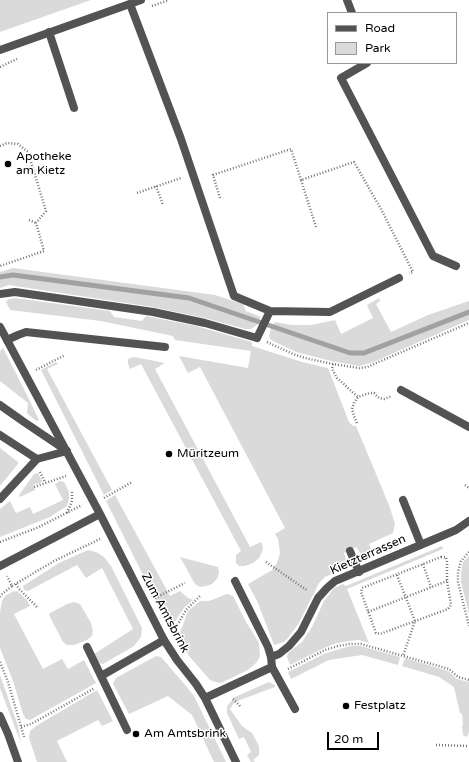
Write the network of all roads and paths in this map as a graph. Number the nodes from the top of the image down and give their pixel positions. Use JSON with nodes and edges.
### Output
{"nodes":[{"id":1,"x":141,"y":0,"type":"edge"},
{"id":2,"x":347,"y":0,"type":"edge"},
{"id":3,"x":130,"y":4,"type":"junction"},
{"id":4,"x":352,"y":12,"type":"edge"},
{"id":5,"x":49,"y":32,"type":"junction"},
{"id":6,"x":0,"y":50,"type":"edge"},
{"id":7,"x":365,"y":64,"type":"edge"},
{"id":8,"x":74,"y":108,"type":"dead end"},
{"id":9,"x":0,"y":146,"type":"edge"},
{"id":10,"x":193,"y":174,"type":"junction"},
{"id":11,"x":301,"y":180,"type":"junction"},
{"id":12,"x":156,"y":186,"type":"junction"},
{"id":13,"x":137,"y":192,"type":"dead end"},
{"id":14,"x":220,"y":198,"type":"dead end"},
{"id":15,"x":163,"y":205,"type":"dead end"},
{"id":16,"x":29,"y":220,"type":"dead end"},
{"id":17,"x":36,"y":223,"type":"junction"},
{"id":18,"x":316,"y":227,"type":"dead end"},
{"id":19,"x":0,"y":266,"type":"edge"},
{"id":20,"x":456,"y":266,"type":"dead end"},
{"id":21,"x":399,"y":278,"type":"joint"},
{"id":22,"x":0,"y":294,"type":"edge"},
{"id":23,"x":268,"y":315,"type":"junction"},
{"id":24,"x":469,"y":323,"type":"edge"},
{"id":25,"x":0,"y":327,"type":"edge"},
{"id":26,"x":257,"y":338,"type":"junction"},
{"id":27,"x":7,"y":340,"type":"junction"},
{"id":28,"x":165,"y":347,"type":"dead end"},
{"id":29,"x":64,"y":355,"type":"dead end"},
{"id":30,"x":333,"y":364,"type":"junction"},
{"id":31,"x":26,"y":375,"type":"junction"},
{"id":32,"x":401,"y":390,"type":"dead end"},
{"id":33,"x":358,"y":397,"type":"junction"},
{"id":34,"x":388,"y":398,"type":"dead end"},
{"id":35,"x":0,"y":405,"type":"edge"},
{"id":36,"x":357,"y":422,"type":"dead end"},
{"id":37,"x":469,"y":427,"type":"edge"},
{"id":38,"x":0,"y":435,"type":"edge"},
{"id":39,"x":67,"y":451,"type":"junction"},
{"id":40,"x":37,"y":459,"type":"junction"},
{"id":41,"x":68,"y":480,"type":"dead end"},
{"id":42,"x":132,"y":482,"type":"dead end"},
{"id":43,"x":70,"y":485,"type":"dead end"},
{"id":44,"x":465,"y":485,"type":"dead end"},
{"id":45,"x":34,"y":486,"type":"dead end"},
{"id":46,"x":469,"y":488,"type":"edge"},
{"id":47,"x":0,"y":499,"type":"edge"},
{"id":48,"x":403,"y":500,"type":"dead end"},
{"id":49,"x":94,"y":501,"type":"junction"},
{"id":50,"x":66,"y":514,"type":"junction"},
{"id":51,"x":100,"y":514,"type":"junction"},
{"id":52,"x":469,"y":520,"type":"edge"},
{"id":53,"x":111,"y":533,"type":"junction"},
{"id":54,"x":0,"y":542,"type":"edge"},
{"id":55,"x":421,"y":545,"type":"junction"},
{"id":56,"x":350,"y":551,"type":"dead end"},
{"id":57,"x":469,"y":552,"type":"edge"},
{"id":58,"x":266,"y":562,"type":"dead end"},
{"id":59,"x":422,"y":564,"type":"junction"},
{"id":60,"x":1,"y":565,"type":"edge"},
{"id":61,"x":359,"y":572,"type":"junction"},
{"id":62,"x":397,"y":575,"type":"junction"},
{"id":63,"x":447,"y":580,"type":"junction"},
{"id":64,"x":235,"y":581,"type":"dead end"},
{"id":65,"x":185,"y":582,"type":"dead end"},
{"id":66,"x":16,"y":584,"type":"junction"},
{"id":67,"x":12,"y":586,"type":"junction"},
{"id":68,"x":431,"y":587,"type":"junction"},
{"id":69,"x":201,"y":595,"type":"dead end"},
{"id":70,"x":0,"y":597,"type":"edge"},
{"id":71,"x":406,"y":597,"type":"junction"},
{"id":72,"x":318,"y":598,"type":"junction"},
{"id":73,"x":145,"y":603,"type":"junction"},
{"id":74,"x":37,"y":607,"type":"dead end"},
{"id":75,"x":368,"y":612,"type":"junction"},
{"id":76,"x":415,"y":621,"type":"junction"},
{"id":77,"x":469,"y":626,"type":"edge"},
{"id":78,"x":164,"y":640,"type":"junction"},
{"id":79,"x":87,"y":647,"type":"dead end"},
{"id":80,"x":403,"y":656,"type":"junction"},
{"id":81,"x":271,"y":657,"type":"junction"},
{"id":82,"x":0,"y":662,"type":"edge"},
{"id":83,"x":274,"y":670,"type":"junction"},
{"id":84,"x":103,"y":680,"type":"junction"},
{"id":85,"x":469,"y":680,"type":"edge"},
{"id":86,"x":205,"y":698,"type":"junction"},
{"id":87,"x":295,"y":709,"type":"dead end"},
{"id":88,"x":0,"y":716,"type":"edge"},
{"id":89,"x":127,"y":730,"type":"dead end"},
{"id":90,"x":436,"y":745,"type":"dead end"},
{"id":91,"x":469,"y":746,"type":"edge"},
{"id":92,"x":18,"y":762,"type":"edge"},
{"id":93,"x":236,"y":762,"type":"edge"}],
"edges":[{"from":1,"to":3,"type":"street"},
{"from":2,"to":4,"type":"street"},
{"from":3,"to":5,"type":"street"},
{"from":3,"to":10,"type":"street"},
{"from":5,"to":6,"type":"street"},
{"from":5,"to":8,"type":"street"},
{"from":7,"to":20,"type":"street"},
{"from":9,"to":17,"type":"path"},
{"from":10,"to":12,"type":"path"},
{"from":10,"to":23,"type":"street"},
{"from":11,"to":14,"type":"path"},
{"from":11,"to":18,"type":"path"},
{"from":11,"to":21,"type":"path"},
{"from":12,"to":13,"type":"path"},
{"from":12,"to":15,"type":"path"},
{"from":16,"to":17,"type":"path"},
{"from":17,"to":19,"type":"path"},
{"from":21,"to":23,"type":"street"},
{"from":22,"to":26,"type":"street"},
{"from":23,"to":26,"type":"street"},
{"from":24,"to":30,"type":"path"},
{"from":25,"to":27,"type":"street","name":"Zum Amtsbrink"},
{"from":26,"to":30,"type":"path"},
{"from":27,"to":28,"type":"street"},
{"from":27,"to":31,"type":"street","name":"Zum Amtsbrink"},
{"from":29,"to":31,"type":"path"},
{"from":30,"to":33,"type":"path"},
{"from":31,"to":39,"type":"street","name":"Zum Amtsbrink"},
{"from":32,"to":37,"type":"street"},
{"from":33,"to":34,"type":"path"},
{"from":33,"to":36,"type":"path"},
{"from":35,"to":39,"type":"street"},
{"from":38,"to":40,"type":"street"},
{"from":39,"to":40,"type":"street"},
{"from":39,"to":49,"type":"street","name":"Zum Amtsbrink"},
{"from":40,"to":47,"type":"street"},
{"from":41,"to":45,"type":"path"},
{"from":42,"to":49,"type":"path"},
{"from":43,"to":50,"type":"path"},
{"from":44,"to":46,"type":"path"},
{"from":48,"to":55,"type":"street"},
{"from":49,"to":50,"type":"path"},
{"from":49,"to":51,"type":"street","name":"Zum Amtsbrink"},
{"from":50,"to":54,"type":"path"},
{"from":51,"to":53,"type":"street","name":"Zum Amtsbrink"},
{"from":51,"to":60,"type":"street"},
{"from":52,"to":55,"type":"street","name":"Kietzterrassen"},
{"from":53,"to":66,"type":"path"},
{"from":53,"to":73,"type":"street","name":"Zum Amtsbrink"},
{"from":55,"to":61,"type":"street","name":"Kietzterrassen"},
{"from":56,"to":61,"type":"street"},
{"from":57,"to":77,"type":"path"},
{"from":58,"to":72,"type":"path"},
{"from":59,"to":62,"type":"path"},
{"from":59,"to":63,"type":"path"},
{"from":59,"to":68,"type":"path"},
{"from":60,"to":67,"type":"path"},
{"from":61,"to":72,"type":"street","name":"Kietzterrassen"},
{"from":62,"to":71,"type":"path"},
{"from":62,"to":75,"type":"path"},
{"from":63,"to":68,"type":"path"},
{"from":63,"to":76,"type":"path"},
{"from":64,"to":81,"type":"street"},
{"from":65,"to":73,"type":"path"},
{"from":66,"to":67,"type":"path"},
{"from":66,"to":74,"type":"path"},
{"from":67,"to":70,"type":"path"},
{"from":68,"to":71,"type":"path"},
{"from":69,"to":78,"type":"path"},
{"from":71,"to":75,"type":"path"},
{"from":71,"to":76,"type":"path"},
{"from":72,"to":81,"type":"street","name":"Kietzterrassen"},
{"from":73,"to":78,"type":"street","name":"Zum Amtsbrink"},
{"from":75,"to":76,"type":"path"},
{"from":76,"to":80,"type":"path"},
{"from":78,"to":84,"type":"street"},
{"from":78,"to":86,"type":"street","name":"Zum Amtsbrink"},
{"from":79,"to":84,"type":"street"},
{"from":80,"to":83,"type":"path"},
{"from":80,"to":85,"type":"path"},
{"from":81,"to":83,"type":"street"},
{"from":82,"to":84,"type":"path"},
{"from":83,"to":86,"type":"street"},
{"from":83,"to":87,"type":"street"},
{"from":84,"to":89,"type":"street"},
{"from":86,"to":93,"type":"street","name":"Zum Amtsbrink"},
{"from":88,"to":92,"type":"street"},
{"from":90,"to":91,"type":"path"}]}
